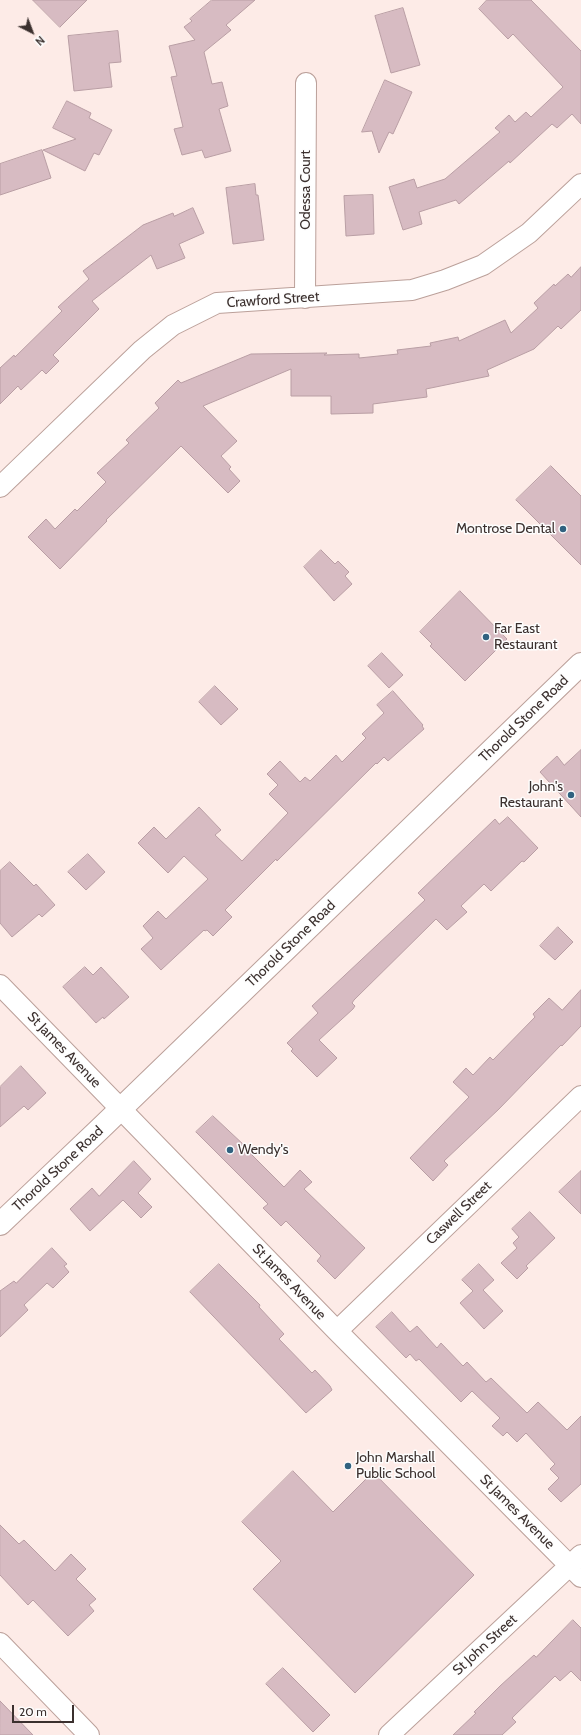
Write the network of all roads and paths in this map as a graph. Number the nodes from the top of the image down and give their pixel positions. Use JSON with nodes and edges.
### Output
{"nodes":[{"id":1,"x":306,"y":83,"type":"dead end"},
{"id":2,"x":581,"y":184,"type":"edge"},
{"id":3,"x":305,"y":298,"type":"junction"},
{"id":4,"x":0,"y":487,"type":"edge"},
{"id":5,"x":581,"y":664,"type":"edge"},
{"id":6,"x":0,"y":985,"type":"edge"},
{"id":7,"x":581,"y":1096,"type":"edge"},
{"id":8,"x":121,"y":1108,"type":"junction"},
{"id":9,"x":0,"y":1224,"type":"edge"},
{"id":10,"x":337,"y":1331,"type":"junction"},
{"id":11,"x":577,"y":1566,"type":"edge"},
{"id":12,"x":0,"y":1643,"type":"edge"},
{"id":13,"x":89,"y":1735,"type":"edge"},
{"id":14,"x":389,"y":1735,"type":"edge"}],
"edges":[{"from":1,"to":3,"type":"street","name":"Odessa Court"},
{"from":2,"to":3,"type":"street","name":"Crawford Street"},
{"from":3,"to":4,"type":"street","name":"Crawford Street"},
{"from":5,"to":8,"type":"main road","name":"Thorold Stone Road"},
{"from":6,"to":8,"type":"street","name":"St James Avenue"},
{"from":7,"to":10,"type":"street","name":"Caswell Street"},
{"from":8,"to":9,"type":"main road","name":"Thorold Stone Road"},
{"from":8,"to":10,"type":"street","name":"St James Avenue"},
{"from":10,"to":11,"type":"street","name":"St James Avenue"},
{"from":11,"to":14,"type":"street","name":"St John Street"},
{"from":12,"to":13,"type":"street"}]}
